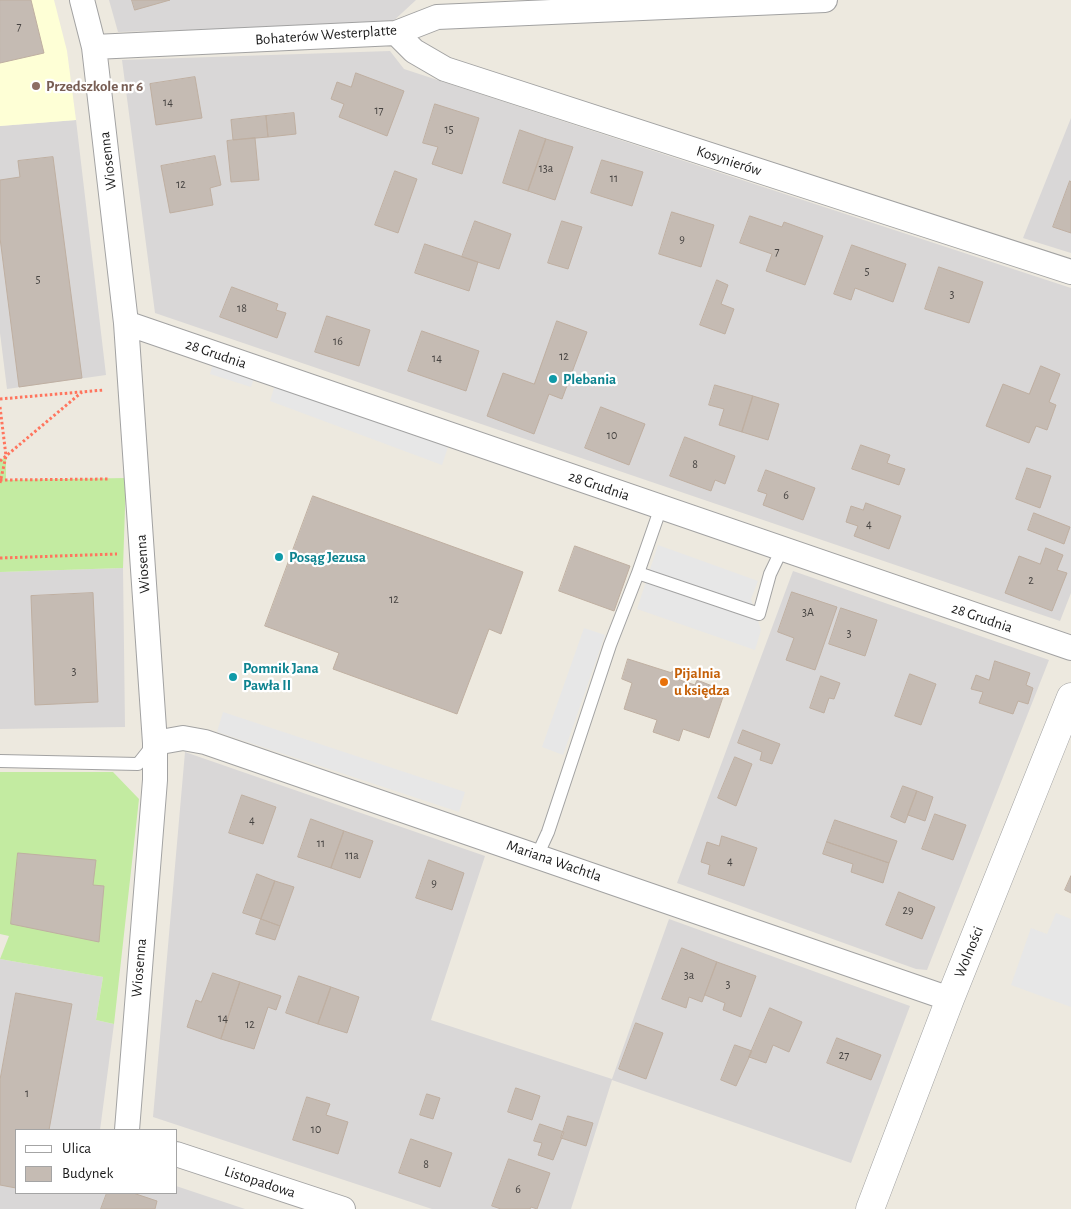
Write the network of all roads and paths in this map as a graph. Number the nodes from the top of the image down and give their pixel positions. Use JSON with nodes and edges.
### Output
{"nodes":[{"id":1,"x":82,"y":0,"type":"edge"},
{"id":2,"x":825,"y":0,"type":"edge"},
{"id":3,"x":396,"y":34,"type":"junction"},
{"id":4,"x":94,"y":47,"type":"junction"},
{"id":5,"x":1071,"y":272,"type":"edge"},
{"id":6,"x":126,"y":324,"type":"junction"},
{"id":7,"x":111,"y":389,"type":"dead end"},
{"id":8,"x":83,"y":392,"type":"junction"},
{"id":9,"x":0,"y":399,"type":"edge"},
{"id":10,"x":0,"y":407,"type":"edge"},
{"id":11,"x":6,"y":456,"type":"junction"},
{"id":12,"x":0,"y":461,"type":"edge"},
{"id":13,"x":117,"y":478,"type":"dead end"},
{"id":14,"x":0,"y":481,"type":"edge"},
{"id":15,"x":661,"y":507,"type":"junction"},
{"id":16,"x":782,"y":549,"type":"junction"},
{"id":17,"x":118,"y":554,"type":"dead end"},
{"id":18,"x":0,"y":558,"type":"edge"},
{"id":19,"x":638,"y":573,"type":"junction"},
{"id":20,"x":1071,"y":648,"type":"edge"},
{"id":21,"x":1071,"y":697,"type":"edge"},
{"id":22,"x":155,"y":743,"type":"junction"},
{"id":23,"x":0,"y":761,"type":"edge"},
{"id":24,"x":537,"y":856,"type":"junction"},
{"id":25,"x":950,"y":1000,"type":"junction"},
{"id":26,"x":127,"y":1129,"type":"edge"},
{"id":27,"x":178,"y":1155,"type":"edge"},
{"id":28,"x":343,"y":1209,"type":"edge"},
{"id":29,"x":870,"y":1209,"type":"edge"}],
"edges":[{"from":1,"to":4,"type":"street","name":"Wiosenna"},
{"from":2,"to":3,"type":"street","name":"Bohaterów Westerplatte"},
{"from":3,"to":4,"type":"street","name":"Bohaterów Westerplatte"},
{"from":3,"to":5,"type":"street","name":"Kosynierów"},
{"from":4,"to":6,"type":"street","name":"Wiosenna"},
{"from":6,"to":15,"type":"street","name":"28 Grudnia"},
{"from":6,"to":22,"type":"street","name":"Wiosenna"},
{"from":7,"to":8,"type":"path"},
{"from":8,"to":9,"type":"path"},
{"from":8,"to":11,"type":"path"},
{"from":10,"to":11,"type":"path"},
{"from":11,"to":12,"type":"path"},
{"from":11,"to":14,"type":"path"},
{"from":13,"to":14,"type":"path"},
{"from":15,"to":16,"type":"street","name":"28 Grudnia"},
{"from":15,"to":19,"type":"lane"},
{"from":16,"to":19,"type":"lane"},
{"from":16,"to":20,"type":"street","name":"28 Grudnia"},
{"from":17,"to":18,"type":"path"},
{"from":19,"to":24,"type":"lane"},
{"from":21,"to":25,"type":"street","name":"Wolności"},
{"from":22,"to":23,"type":"lane"},
{"from":22,"to":24,"type":"street","name":"Mariana Wachtla"},
{"from":22,"to":26,"type":"street","name":"Wiosenna"},
{"from":24,"to":25,"type":"street","name":"Mariana Wachtla"},
{"from":25,"to":29,"type":"street","name":"Wolności"},
{"from":27,"to":28,"type":"street","name":"Listopadowa"}]}
